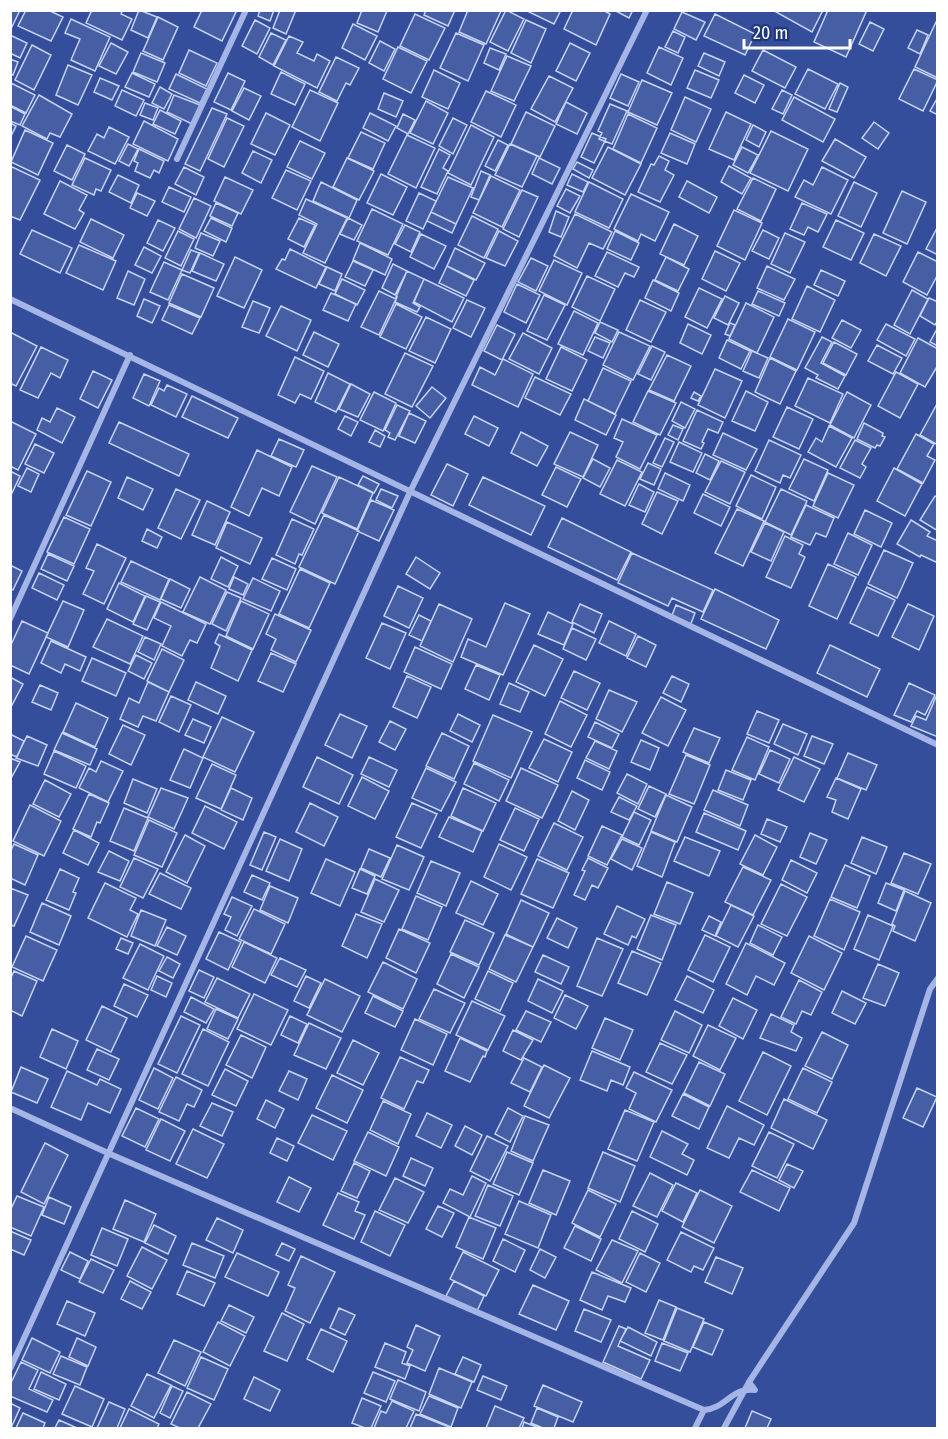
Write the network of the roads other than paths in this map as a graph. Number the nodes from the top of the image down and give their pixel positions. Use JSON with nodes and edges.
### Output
{"nodes":[{"id":1,"x":246,"y":10,"type":"edge"},
{"id":2,"x":646,"y":10,"type":"edge"},
{"id":3,"x":177,"y":159,"type":"dead end"},
{"id":4,"x":10,"y":299,"type":"edge"},
{"id":5,"x":130,"y":355,"type":"junction"},
{"id":6,"x":410,"y":492,"type":"junction"},
{"id":7,"x":10,"y":619,"type":"edge"},
{"id":8,"x":938,"y":745,"type":"edge"},
{"id":9,"x":938,"y":978,"type":"edge"},
{"id":10,"x":10,"y":1108,"type":"edge"},
{"id":11,"x":110,"y":1154,"type":"junction"},
{"id":12,"x":10,"y":1370,"type":"edge"},
{"id":13,"x":749,"y":1382,"type":"junction"},
{"id":14,"x":704,"y":1410,"type":"junction"},
{"id":15,"x":695,"y":1428,"type":"edge"},
{"id":16,"x":724,"y":1428,"type":"edge"}],
"edges":[{"from":1,"to":3,"type":"street"},
{"from":2,"to":6,"type":"street"},
{"from":4,"to":5,"type":"street"},
{"from":5,"to":6,"type":"street"},
{"from":5,"to":7,"type":"street"},
{"from":6,"to":8,"type":"street"},
{"from":6,"to":11,"type":"street"},
{"from":9,"to":13,"type":"street"},
{"from":10,"to":11,"type":"street"},
{"from":11,"to":12,"type":"street"},
{"from":11,"to":14,"type":"street"},
{"from":13,"to":14,"type":"street"},
{"from":13,"to":16,"type":"street"},
{"from":14,"to":15,"type":"street"}]}
